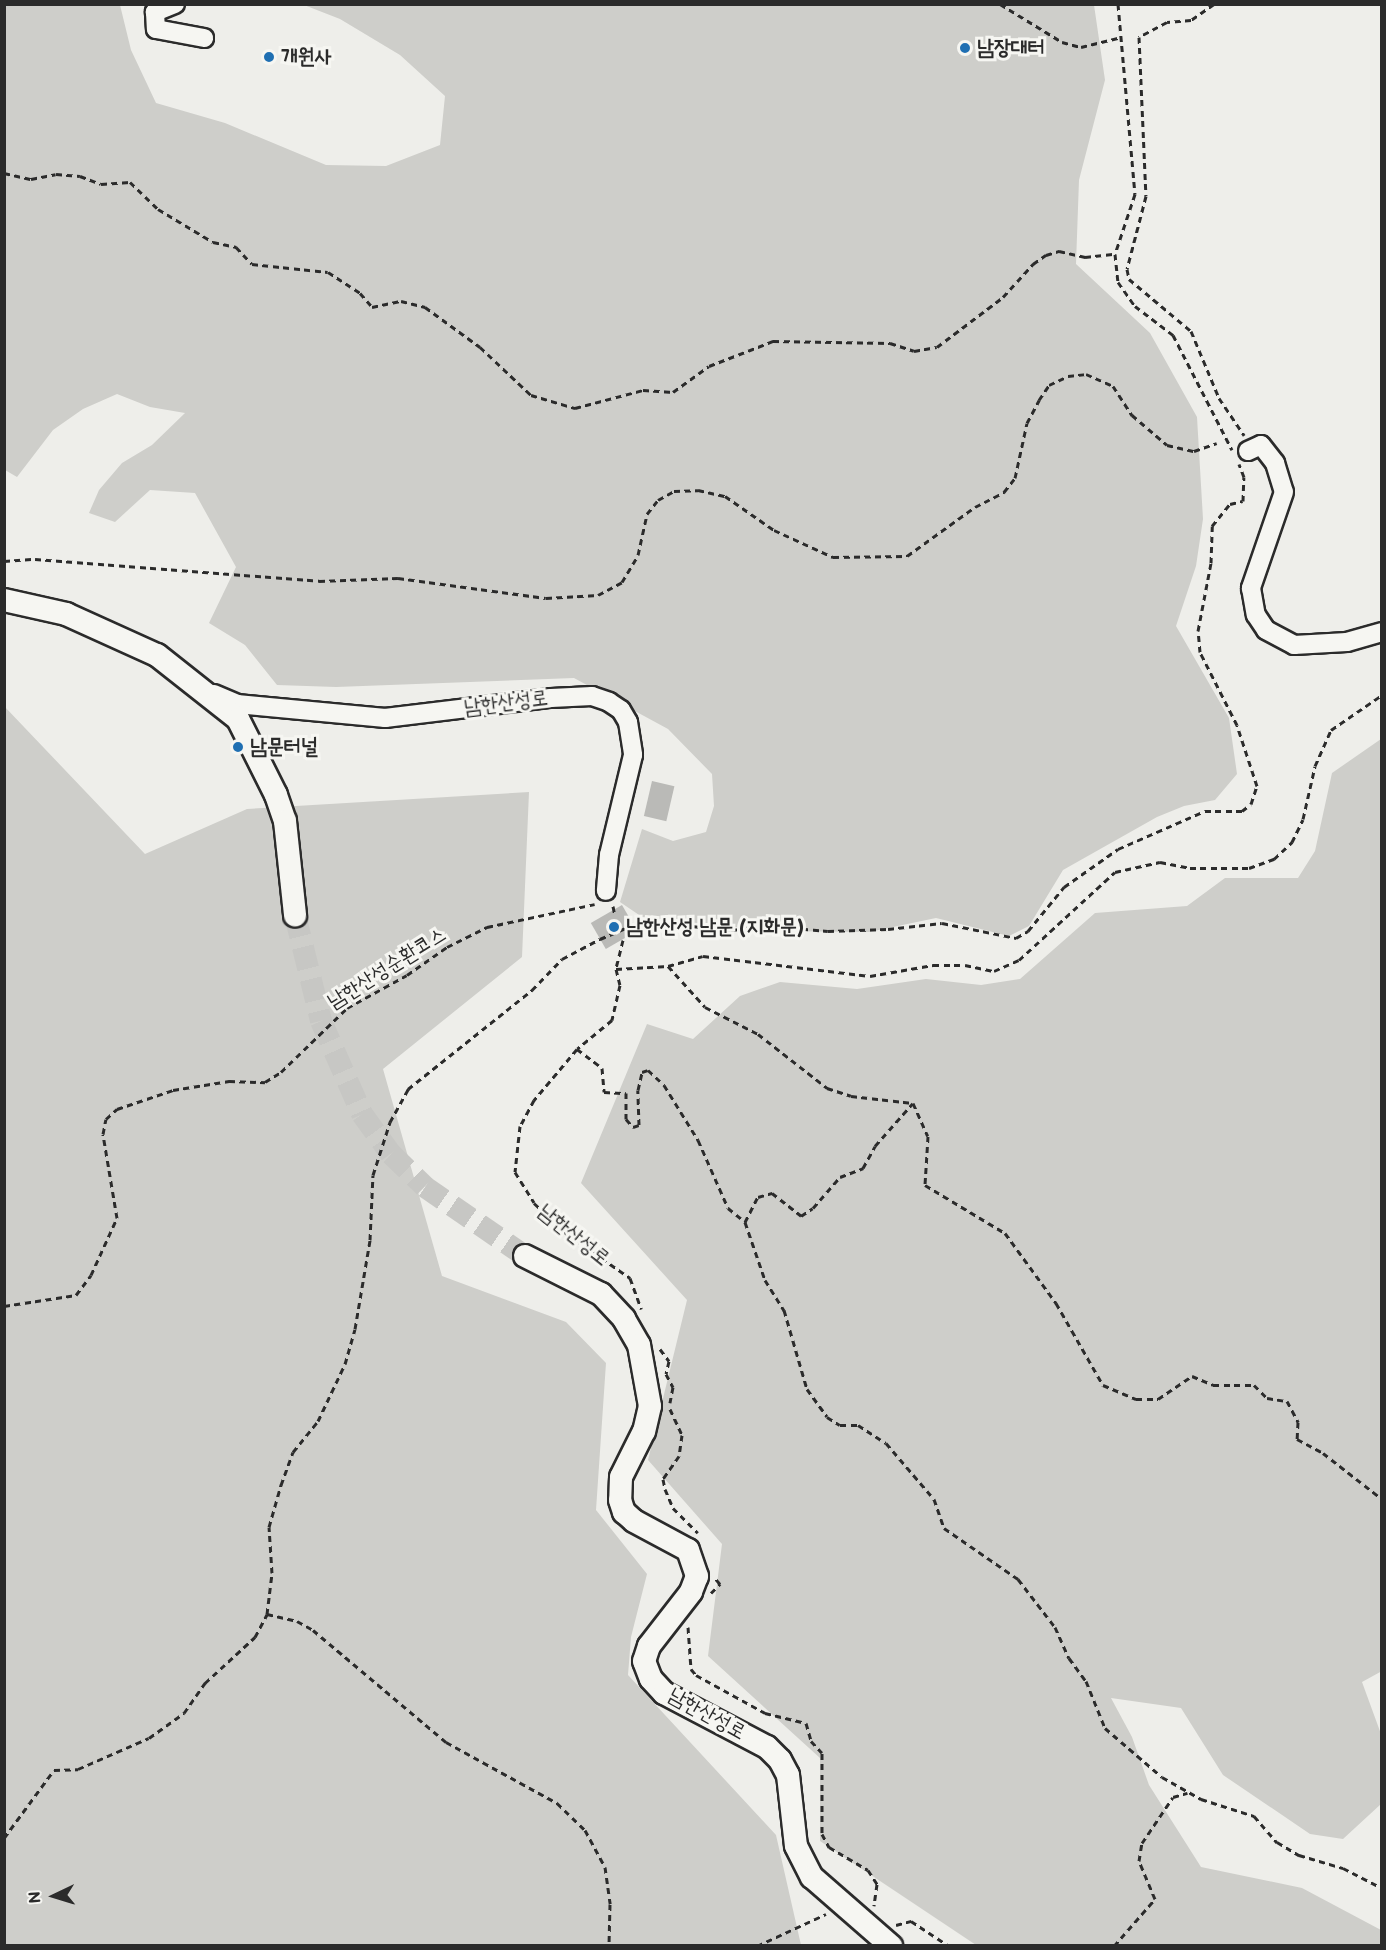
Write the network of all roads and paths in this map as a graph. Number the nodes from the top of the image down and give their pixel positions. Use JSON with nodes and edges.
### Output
{"nodes":[{"id":1,"x":176,"y":4,"type":"edge"},
{"id":2,"x":1000,"y":4,"type":"edge"},
{"id":3,"x":1119,"y":4,"type":"edge"},
{"id":4,"x":1214,"y":4,"type":"edge"},
{"id":5,"x":1122,"y":37,"type":"junction"},
{"id":6,"x":204,"y":38,"type":"dead end"},
{"id":7,"x":4,"y":173,"type":"edge"},
{"id":8,"x":1115,"y":254,"type":"junction"},
{"id":9,"x":1217,"y":443,"type":"dead end"},
{"id":10,"x":1255,"y":448,"type":"joint"},
{"id":11,"x":4,"y":561,"type":"edge"},
{"id":12,"x":4,"y":600,"type":"edge"},
{"id":13,"x":1382,"y":632,"type":"edge"},
{"id":14,"x":206,"y":690,"type":"junction"},
{"id":15,"x":1382,"y":695,"type":"edge"},
{"id":16,"x":603,"y":897,"type":"joint"},
{"id":17,"x":295,"y":915,"type":"tunnel mouth"},
{"id":18,"x":623,"y":940,"type":"dead end"},
{"id":19,"x":668,"y":966,"type":"junction"},
{"id":20,"x":616,"y":969,"type":"junction"},
{"id":21,"x":577,"y":1049,"type":"junction"},
{"id":22,"x":913,"y":1103,"type":"junction"},
{"id":23,"x":745,"y":1222,"type":"junction"},
{"id":24,"x":525,"y":1256,"type":"tunnel mouth"},
{"id":25,"x":4,"y":1306,"type":"edge"},
{"id":26,"x":637,"y":1316,"type":"junction"},
{"id":27,"x":656,"y":1340,"type":"dead end"},
{"id":28,"x":1382,"y":1499,"type":"edge"},
{"id":29,"x":700,"y":1537,"type":"dead end"},
{"id":30,"x":713,"y":1574,"type":"dead end"},
{"id":31,"x":707,"y":1596,"type":"dead end"},
{"id":32,"x":267,"y":1614,"type":"junction"},
{"id":33,"x":690,"y":1634,"type":"dead end"},
{"id":34,"x":1189,"y":1793,"type":"junction"},
{"id":35,"x":4,"y":1838,"type":"edge"},
{"id":36,"x":1382,"y":1888,"type":"edge"},
{"id":37,"x":837,"y":1902,"type":"junction"},
{"id":38,"x":874,"y":1916,"type":"dead end"},
{"id":39,"x":884,"y":1920,"type":"dead end"},
{"id":40,"x":609,"y":1946,"type":"edge"},
{"id":41,"x":757,"y":1946,"type":"edge"},
{"id":42,"x":891,"y":1946,"type":"edge"},
{"id":43,"x":949,"y":1946,"type":"edge"},
{"id":44,"x":1114,"y":1946,"type":"edge"}],
"edges":[{"from":1,"to":6,"type":"lane"},
{"from":2,"to":5,"type":"path"},
{"from":3,"to":5,"type":"path"},
{"from":4,"to":10,"type":"path"},
{"from":5,"to":8,"type":"path"},
{"from":7,"to":8,"type":"path"},
{"from":8,"to":32,"type":"path","bridge":true},
{"from":9,"to":11,"type":"path"},
{"from":10,"to":13,"type":"lane"},
{"from":12,"to":14,"type":"main road","name":"남한산성로"},
{"from":14,"to":16,"type":"lane","name":"남한산성로"},
{"from":14,"to":17,"type":"main road","name":"남한산성로"},
{"from":15,"to":19,"type":"path"},
{"from":16,"to":25,"type":"path","name":"남한산성순환코스"},
{"from":18,"to":20,"type":"path","name":"남한산성로"},
{"from":19,"to":20,"type":"path"},
{"from":19,"to":22,"type":"path"},
{"from":20,"to":21,"type":"path","name":"남한산성로"},
{"from":21,"to":23,"type":"path"},
{"from":21,"to":26,"type":"path","name":"남한산성로"},
{"from":22,"to":23,"type":"path"},
{"from":22,"to":28,"type":"path"},
{"from":23,"to":34,"type":"path"},
{"from":24,"to":26,"type":"main road","name":"남한산성로"},
{"from":26,"to":37,"type":"main road","name":"남한산성로"},
{"from":27,"to":29,"type":"path"},
{"from":30,"to":31,"type":"path"},
{"from":32,"to":35,"type":"path"},
{"from":32,"to":40,"type":"path"},
{"from":33,"to":38,"type":"path"},
{"from":34,"to":36,"type":"path"},
{"from":34,"to":44,"type":"path"},
{"from":37,"to":41,"type":"path"},
{"from":37,"to":42,"type":"main road","name":"남한산성로"},
{"from":39,"to":43,"type":"path"}]}
